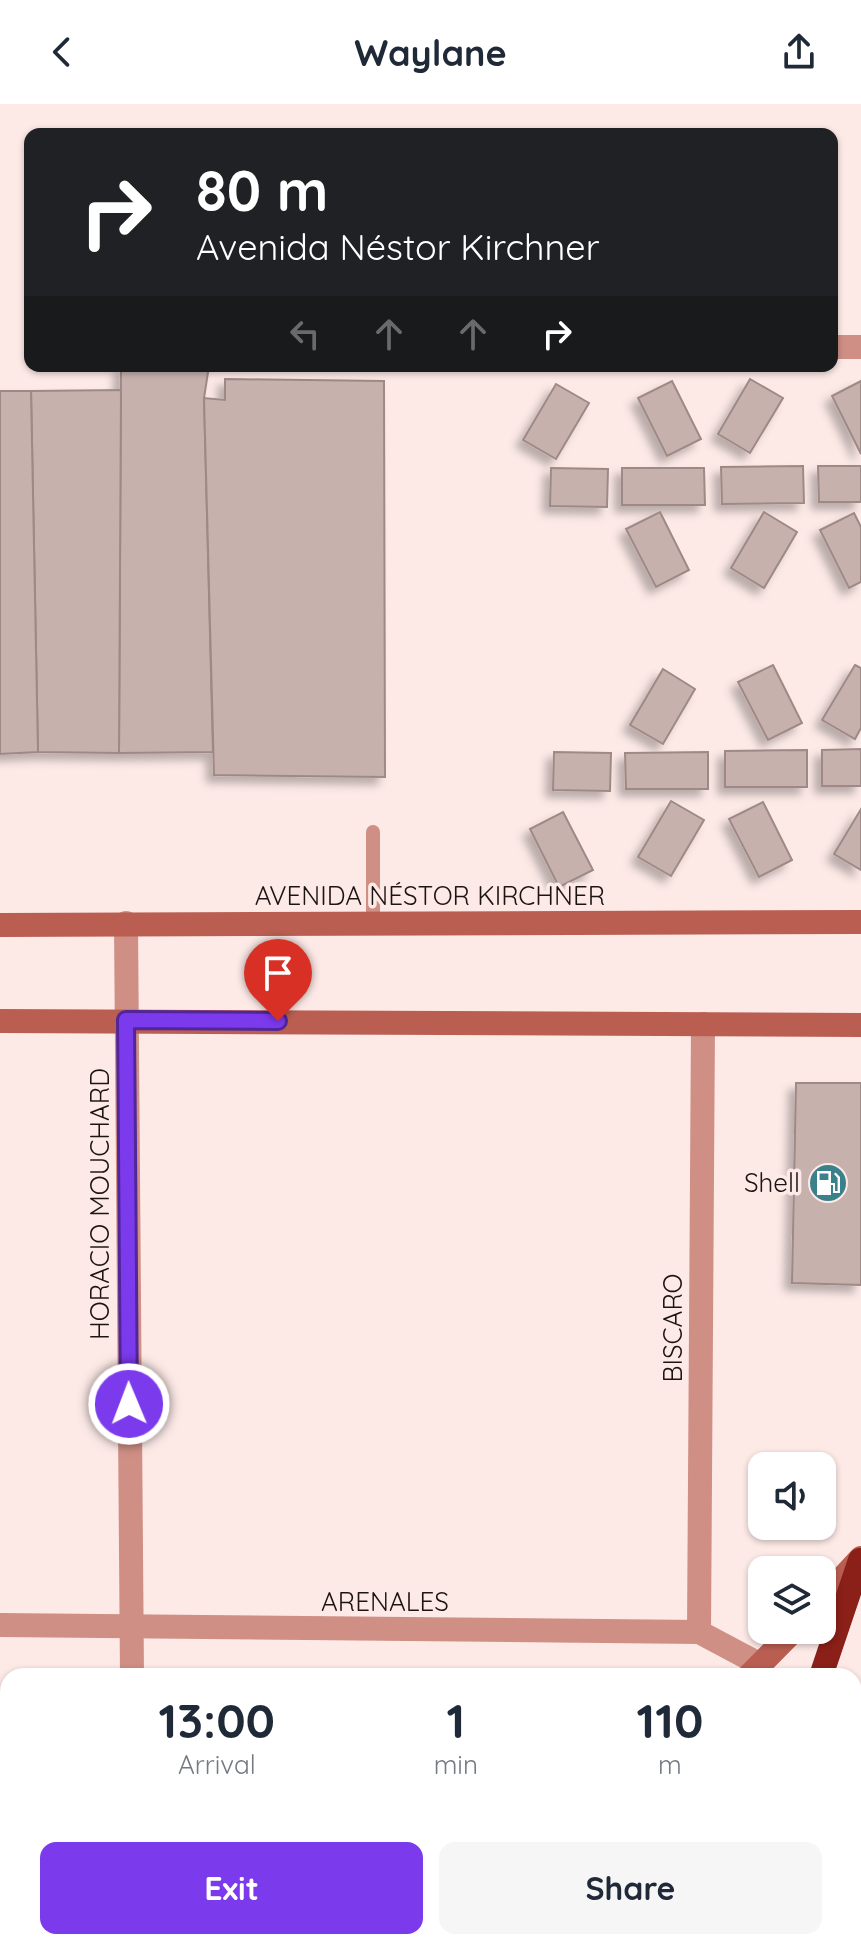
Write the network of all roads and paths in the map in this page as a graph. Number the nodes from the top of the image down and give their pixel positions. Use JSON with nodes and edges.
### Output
{"nodes":[{"id":1,"x":838,"y":347,"type":"edge"},
{"id":2,"x":861,"y":347,"type":"edge"},
{"id":3,"x":373,"y":832,"type":"dead end"},
{"id":4,"x":861,"y":922,"type":"edge"},
{"id":5,"x":126,"y":923,"type":"junction"},
{"id":6,"x":373,"y":924,"type":"junction"},
{"id":7,"x":0,"y":925,"type":"edge"},
{"id":8,"x":126,"y":1020,"type":"junction"},
{"id":9,"x":0,"y":1021,"type":"edge"},
{"id":10,"x":703,"y":1024,"type":"junction"},
{"id":11,"x":861,"y":1025,"type":"edge"},
{"id":12,"x":860,"y":1559,"type":"edge"},
{"id":13,"x":836,"y":1585,"type":"edge"},
{"id":14,"x":0,"y":1625,"type":"edge"},
{"id":15,"x":131,"y":1628,"type":"junction"},
{"id":16,"x":699,"y":1632,"type":"junction"},
{"id":17,"x":780,"y":1644,"type":"edge"},
{"id":18,"x":132,"y":1668,"type":"edge"},
{"id":19,"x":752,"y":1668,"type":"edge"},
{"id":20,"x":757,"y":1668,"type":"edge"},
{"id":21,"x":824,"y":1668,"type":"edge"}],
"edges":[{"from":1,"to":2,"type":"street"},
{"from":3,"to":6,"type":"lane"},
{"from":4,"to":6,"type":"main road","name":"AVENIDA NÉSTOR KIRCHNER"},
{"from":5,"to":6,"type":"main road","name":"AVENIDA NÉSTOR KIRCHNER"},
{"from":5,"to":7,"type":"main road","name":"AVENIDA NÉSTOR KIRCHNER"},
{"from":5,"to":8,"type":"street","name":"HORACIO MOUCHARD"},
{"from":8,"to":9,"type":"main road"},
{"from":8,"to":10,"type":"main road"},
{"from":8,"to":15,"type":"street","name":"HORACIO MOUCHARD"},
{"from":10,"to":11,"type":"main road"},
{"from":10,"to":16,"type":"street","name":"BISCARO"},
{"from":12,"to":13,"type":"main road"},
{"from":12,"to":21,"type":"highway"},
{"from":14,"to":15,"type":"street","name":"ARENALES"},
{"from":15,"to":16,"type":"street","name":"ARENALES"},
{"from":15,"to":18,"type":"street","name":"HORACIO MOUCHARD"},
{"from":16,"to":19,"type":"street","name":"ARENALES"},
{"from":17,"to":20,"type":"main road"}]}
